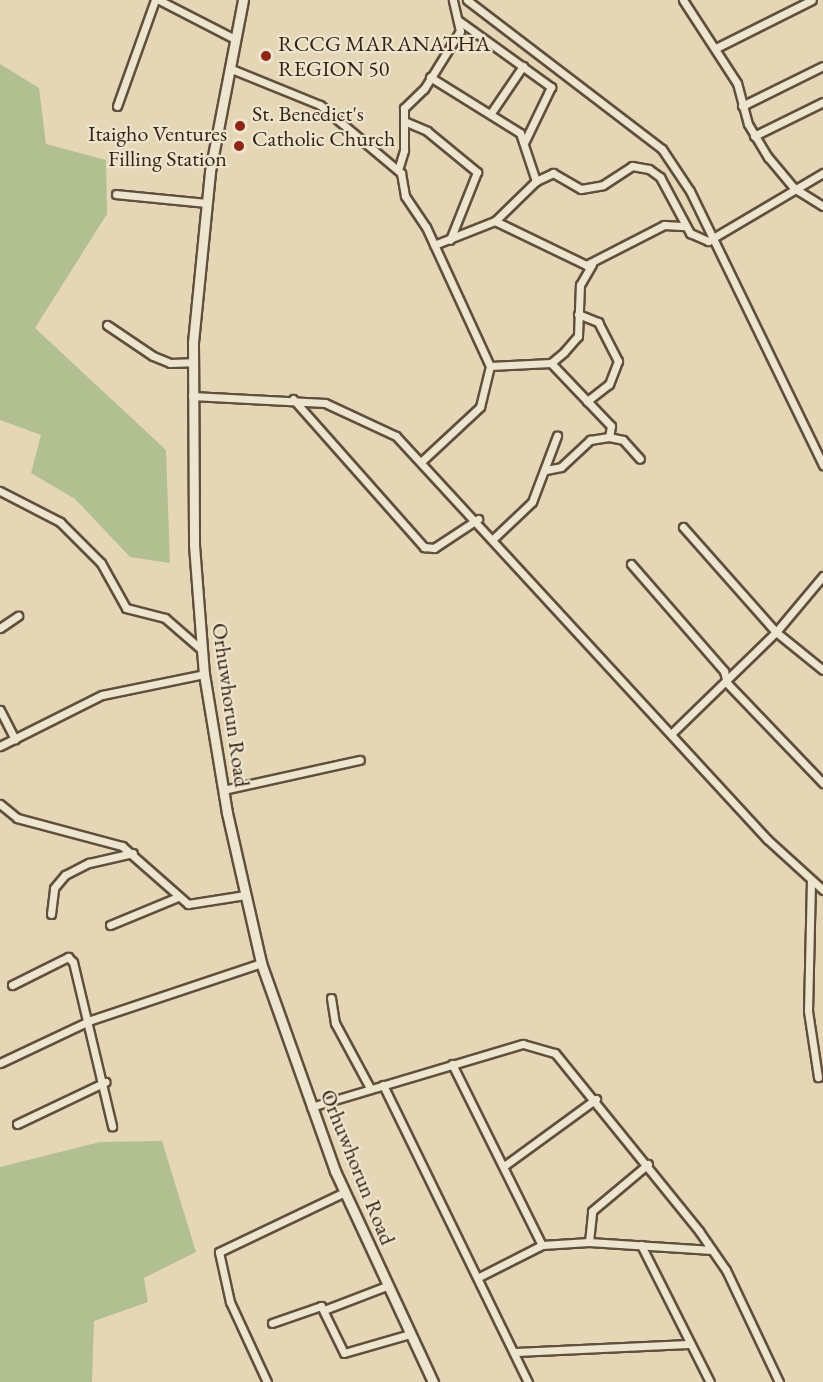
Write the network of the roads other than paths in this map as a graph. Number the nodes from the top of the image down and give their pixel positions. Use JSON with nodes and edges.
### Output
{"nodes":[{"id":1,"x":157,"y":0,"type":"edge"},
{"id":2,"x":243,"y":0,"type":"edge"},
{"id":3,"x":453,"y":0,"type":"edge"},
{"id":4,"x":467,"y":0,"type":"edge"},
{"id":5,"x":683,"y":0,"type":"edge"},
{"id":6,"x":812,"y":0,"type":"edge"},
{"id":7,"x":458,"y":20,"type":"junction"},
{"id":8,"x":235,"y":39,"type":"junction"},
{"id":9,"x":716,"y":48,"type":"junction"},
{"id":10,"x":523,"y":66,"type":"junction"},
{"id":11,"x":823,"y":66,"type":"edge"},
{"id":12,"x":229,"y":68,"type":"junction"},
{"id":13,"x":430,"y":77,"type":"junction"},
{"id":14,"x":823,"y":102,"type":"edge"},
{"id":15,"x":117,"y":106,"type":"dead end"},
{"id":16,"x":742,"y":106,"type":"junction"},
{"id":17,"x":492,"y":113,"type":"junction"},
{"id":18,"x":404,"y":121,"type":"junction"},
{"id":19,"x":754,"y":136,"type":"junction"},
{"id":20,"x":525,"y":141,"type":"junction"},
{"id":21,"x":398,"y":170,"type":"junction"},
{"id":22,"x":823,"y":173,"type":"edge"},
{"id":23,"x":536,"y":181,"type":"junction"},
{"id":24,"x":794,"y":188,"type":"junction"},
{"id":25,"x":116,"y":194,"type":"dead end"},
{"id":26,"x":206,"y":203,"type":"junction"},
{"id":27,"x":823,"y":206,"type":"edge"},
{"id":28,"x":495,"y":221,"type":"junction"},
{"id":29,"x":686,"y":226,"type":"junction"},
{"id":30,"x":714,"y":238,"type":"junction"},
{"id":31,"x":450,"y":240,"type":"junction"},
{"id":32,"x":434,"y":245,"type":"junction"},
{"id":33,"x":592,"y":264,"type":"junction"},
{"id":34,"x":578,"y":314,"type":"junction"},
{"id":35,"x":107,"y":325,"type":"dead end"},
{"id":36,"x":193,"y":362,"type":"junction"},
{"id":37,"x":551,"y":363,"type":"junction"},
{"id":38,"x":490,"y":366,"type":"junction"},
{"id":39,"x":192,"y":396,"type":"junction"},
{"id":40,"x":293,"y":399,"type":"junction"},
{"id":41,"x":587,"y":401,"type":"junction"},
{"id":42,"x":557,"y":436,"type":"dead end"},
{"id":43,"x":609,"y":437,"type":"junction"},
{"id":44,"x":640,"y":459,"type":"dead end"},
{"id":45,"x":423,"y":460,"type":"junction"},
{"id":46,"x":823,"y":465,"type":"edge"},
{"id":47,"x":546,"y":470,"type":"junction"},
{"id":48,"x":0,"y":491,"type":"edge"},
{"id":49,"x":478,"y":519,"type":"junction"},
{"id":50,"x":683,"y":527,"type":"dead end"},
{"id":51,"x":494,"y":538,"type":"junction"},
{"id":52,"x":631,"y":564,"type":"dead end"},
{"id":53,"x":823,"y":576,"type":"edge"},
{"id":54,"x":18,"y":616,"type":"dead end"},
{"id":55,"x":0,"y":628,"type":"edge"},
{"id":56,"x":776,"y":632,"type":"junction"},
{"id":57,"x":202,"y":650,"type":"junction"},
{"id":58,"x":823,"y":670,"type":"edge"},
{"id":59,"x":204,"y":674,"type":"junction"},
{"id":60,"x":727,"y":683,"type":"junction"},
{"id":61,"x":0,"y":710,"type":"edge"},
{"id":62,"x":671,"y":734,"type":"junction"},
{"id":63,"x":15,"y":739,"type":"junction"},
{"id":64,"x":0,"y":746,"type":"edge"},
{"id":65,"x":360,"y":760,"type":"dead end"},
{"id":66,"x":823,"y":783,"type":"edge"},
{"id":67,"x":223,"y":790,"type":"junction"},
{"id":68,"x":0,"y":804,"type":"edge"},
{"id":69,"x":133,"y":853,"type":"junction"},
{"id":70,"x":811,"y":880,"type":"junction"},
{"id":71,"x":823,"y":890,"type":"edge"},
{"id":72,"x":245,"y":895,"type":"junction"},
{"id":73,"x":178,"y":897,"type":"junction"},
{"id":74,"x":51,"y":914,"type":"dead end"},
{"id":75,"x":110,"y":925,"type":"dead end"},
{"id":76,"x":261,"y":963,"type":"junction"},
{"id":77,"x":12,"y":985,"type":"dead end"},
{"id":78,"x":331,"y":998,"type":"dead end"},
{"id":79,"x":91,"y":1020,"type":"junction"},
{"id":80,"x":0,"y":1063,"type":"edge"},
{"id":81,"x":452,"y":1064,"type":"junction"},
{"id":82,"x":818,"y":1077,"type":"dead end"},
{"id":83,"x":105,"y":1082,"type":"junction"},
{"id":84,"x":384,"y":1085,"type":"junction"},
{"id":85,"x":370,"y":1088,"type":"junction"},
{"id":86,"x":596,"y":1099,"type":"junction"},
{"id":87,"x":311,"y":1107,"type":"junction"},
{"id":88,"x":17,"y":1124,"type":"dead end"},
{"id":89,"x":112,"y":1126,"type":"dead end"},
{"id":90,"x":648,"y":1164,"type":"junction"},
{"id":91,"x":504,"y":1166,"type":"junction"},
{"id":92,"x":345,"y":1192,"type":"junction"},
{"id":93,"x":703,"y":1236,"type":"junction"},
{"id":94,"x":589,"y":1242,"type":"junction"},
{"id":95,"x":542,"y":1245,"type":"junction"},
{"id":96,"x":640,"y":1245,"type":"junction"},
{"id":97,"x":692,"y":1247,"type":"junction"},
{"id":98,"x":712,"y":1250,"type":"junction"},
{"id":99,"x":479,"y":1277,"type":"junction"},
{"id":100,"x":387,"y":1286,"type":"junction"},
{"id":101,"x":324,"y":1310,"type":"junction"},
{"id":102,"x":272,"y":1323,"type":"dead end"},
{"id":103,"x":410,"y":1334,"type":"junction"},
{"id":104,"x":690,"y":1344,"type":"junction"},
{"id":105,"x":514,"y":1352,"type":"junction"},
{"id":106,"x":267,"y":1382,"type":"edge"},
{"id":107,"x":432,"y":1382,"type":"edge"},
{"id":108,"x":528,"y":1382,"type":"edge"},
{"id":109,"x":710,"y":1382,"type":"edge"},
{"id":110,"x":779,"y":1382,"type":"edge"}],
"edges":[{"from":1,"to":8,"type":"street"},
{"from":1,"to":15,"type":"street"},
{"from":2,"to":8,"type":"street","name":"Orhuwhorun Road"},
{"from":3,"to":7,"type":"street"},
{"from":4,"to":30,"type":"street"},
{"from":5,"to":9,"type":"street"},
{"from":6,"to":9,"type":"street"},
{"from":7,"to":10,"type":"street"},
{"from":7,"to":13,"type":"street"},
{"from":8,"to":12,"type":"street","name":"Orhuwhorun Road"},
{"from":9,"to":16,"type":"street"},
{"from":10,"to":17,"type":"street"},
{"from":10,"to":20,"type":"street"},
{"from":11,"to":16,"type":"street"},
{"from":12,"to":21,"type":"street"},
{"from":12,"to":26,"type":"street","name":"Orhuwhorun Road"},
{"from":13,"to":17,"type":"street"},
{"from":13,"to":18,"type":"street"},
{"from":14,"to":19,"type":"street"},
{"from":16,"to":19,"type":"street"},
{"from":17,"to":20,"type":"street"},
{"from":18,"to":21,"type":"street"},
{"from":18,"to":31,"type":"street"},
{"from":19,"to":24,"type":"street"},
{"from":20,"to":23,"type":"street"},
{"from":21,"to":32,"type":"street"},
{"from":22,"to":24,"type":"street"},
{"from":23,"to":28,"type":"street"},
{"from":23,"to":29,"type":"street"},
{"from":24,"to":27,"type":"street"},
{"from":24,"to":30,"type":"street"},
{"from":25,"to":26,"type":"street"},
{"from":26,"to":36,"type":"street","name":"Orhuwhorun Road"},
{"from":28,"to":31,"type":"street"},
{"from":28,"to":33,"type":"street"},
{"from":29,"to":30,"type":"street"},
{"from":29,"to":33,"type":"street"},
{"from":30,"to":46,"type":"street"},
{"from":31,"to":32,"type":"street"},
{"from":32,"to":38,"type":"street"},
{"from":33,"to":34,"type":"street"},
{"from":34,"to":37,"type":"street"},
{"from":34,"to":41,"type":"street"},
{"from":35,"to":36,"type":"street"},
{"from":36,"to":39,"type":"street","name":"Orhuwhorun Road"},
{"from":37,"to":38,"type":"street"},
{"from":37,"to":41,"type":"street"},
{"from":38,"to":45,"type":"street"},
{"from":39,"to":40,"type":"street"},
{"from":39,"to":57,"type":"street","name":"Orhuwhorun Road"},
{"from":40,"to":45,"type":"street"},
{"from":40,"to":49,"type":"street"},
{"from":41,"to":43,"type":"street"},
{"from":42,"to":47,"type":"street"},
{"from":43,"to":44,"type":"street"},
{"from":43,"to":47,"type":"street"},
{"from":45,"to":49,"type":"street"},
{"from":47,"to":51,"type":"street"},
{"from":48,"to":57,"type":"street"},
{"from":49,"to":51,"type":"street"},
{"from":50,"to":56,"type":"street"},
{"from":51,"to":62,"type":"street"},
{"from":52,"to":60,"type":"street"},
{"from":53,"to":56,"type":"street"},
{"from":54,"to":55,"type":"street"},
{"from":56,"to":58,"type":"street"},
{"from":56,"to":60,"type":"street"},
{"from":57,"to":59,"type":"street","name":"Orhuwhorun Road"},
{"from":59,"to":63,"type":"street"},
{"from":59,"to":67,"type":"street","name":"Orhuwhorun Road"},
{"from":60,"to":62,"type":"street"},
{"from":60,"to":66,"type":"street"},
{"from":61,"to":63,"type":"street"},
{"from":62,"to":70,"type":"street"},
{"from":63,"to":64,"type":"street"},
{"from":65,"to":67,"type":"street"},
{"from":67,"to":72,"type":"street","name":"Orhuwhorun Road"},
{"from":68,"to":69,"type":"street"},
{"from":69,"to":73,"type":"street"},
{"from":69,"to":74,"type":"street"},
{"from":70,"to":71,"type":"street"},
{"from":70,"to":82,"type":"street"},
{"from":72,"to":73,"type":"street"},
{"from":72,"to":76,"type":"street","name":"Orhuwhorun Road"},
{"from":73,"to":75,"type":"street"},
{"from":76,"to":79,"type":"street"},
{"from":76,"to":87,"type":"street","name":"Orhuwhorun Road"},
{"from":77,"to":79,"type":"street"},
{"from":78,"to":85,"type":"street"},
{"from":79,"to":80,"type":"street"},
{"from":79,"to":83,"type":"street"},
{"from":81,"to":84,"type":"street"},
{"from":81,"to":86,"type":"street"},
{"from":81,"to":91,"type":"street"},
{"from":83,"to":88,"type":"street"},
{"from":83,"to":89,"type":"street"},
{"from":84,"to":85,"type":"street"},
{"from":84,"to":99,"type":"street"},
{"from":85,"to":87,"type":"street"},
{"from":86,"to":90,"type":"street"},
{"from":86,"to":91,"type":"street"},
{"from":87,"to":92,"type":"street","name":"Orhuwhorun Road"},
{"from":90,"to":93,"type":"street"},
{"from":90,"to":94,"type":"street"},
{"from":91,"to":95,"type":"street"},
{"from":92,"to":100,"type":"street","name":"Orhuwhorun Road"},
{"from":92,"to":106,"type":"street"},
{"from":93,"to":97,"type":"street"},
{"from":93,"to":98,"type":"street"},
{"from":94,"to":95,"type":"street"},
{"from":94,"to":96,"type":"street"},
{"from":95,"to":99,"type":"street"},
{"from":96,"to":97,"type":"street"},
{"from":96,"to":104,"type":"street"},
{"from":97,"to":98,"type":"street"},
{"from":98,"to":110,"type":"street"},
{"from":99,"to":105,"type":"street"},
{"from":100,"to":101,"type":"street"},
{"from":100,"to":103,"type":"street","name":"Orhuwhorun Road"},
{"from":101,"to":102,"type":"street"},
{"from":101,"to":103,"type":"street"},
{"from":103,"to":107,"type":"street","name":"Orhuwhorun Road"},
{"from":104,"to":105,"type":"street"},
{"from":104,"to":109,"type":"street"},
{"from":105,"to":108,"type":"street"}]}
